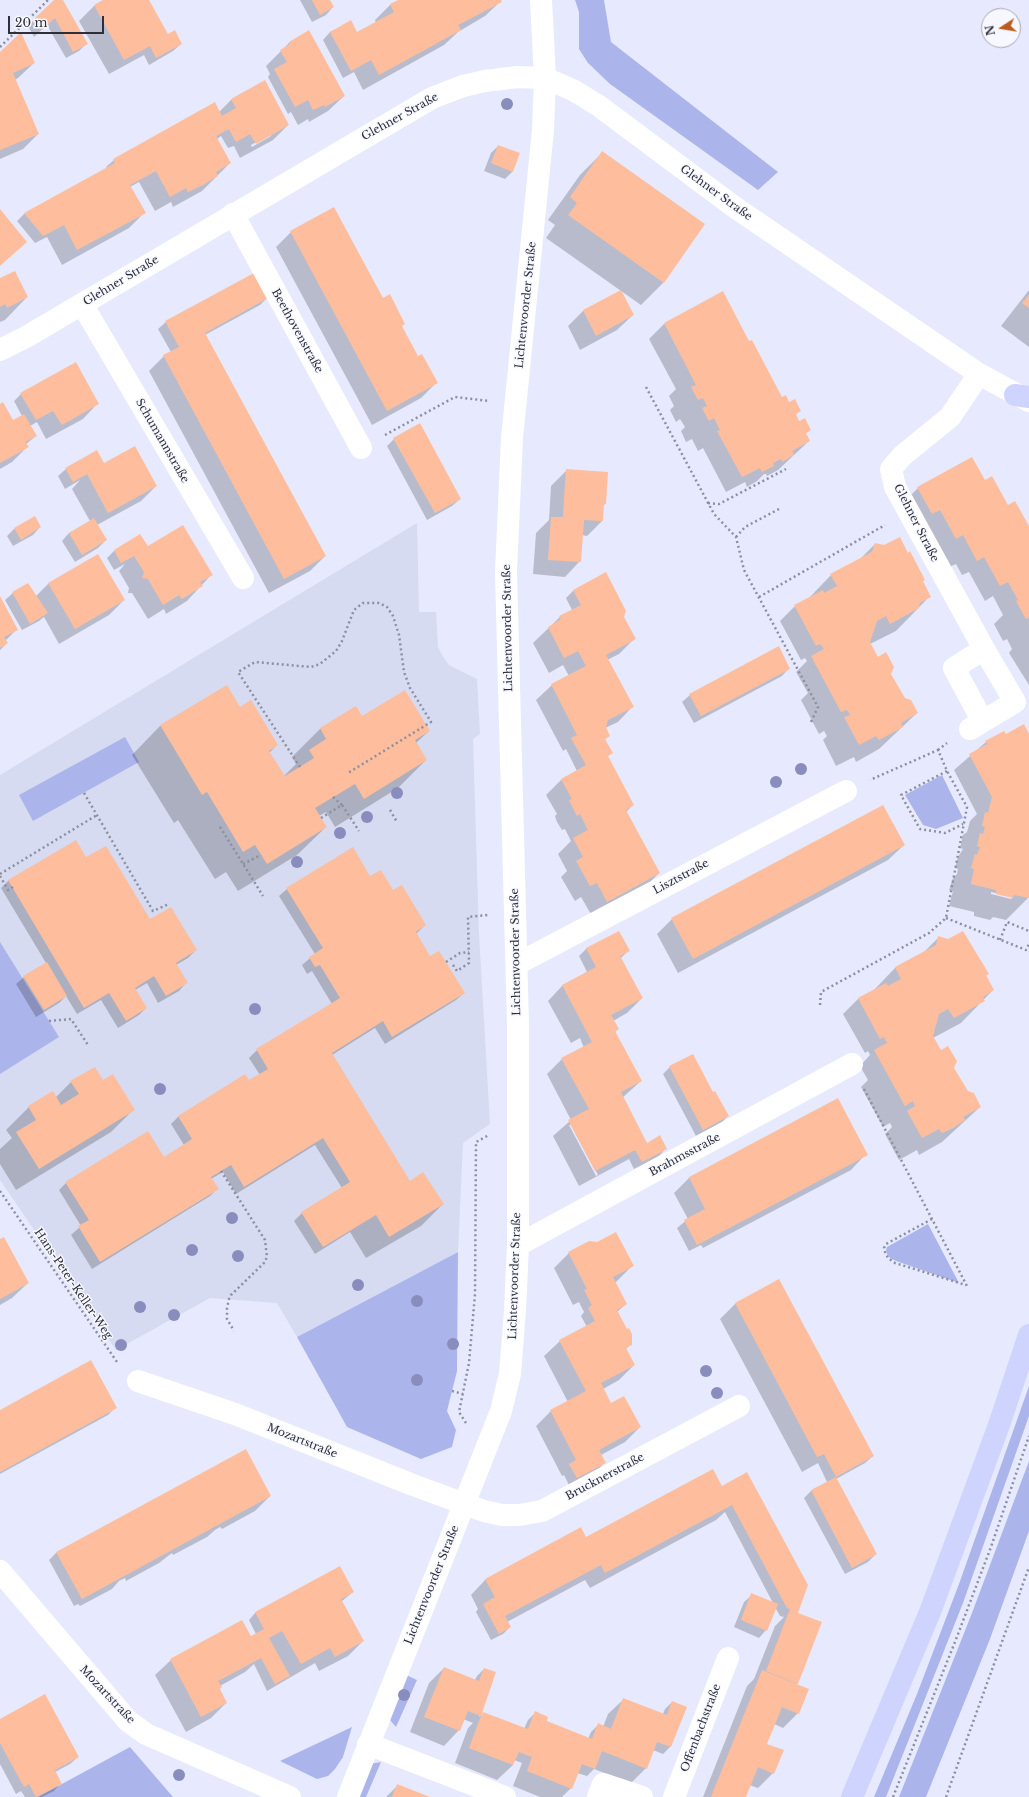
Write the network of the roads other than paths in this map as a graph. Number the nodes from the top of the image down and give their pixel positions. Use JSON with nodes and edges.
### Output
{"nodes":[{"id":1,"x":541,"y":0,"type":"edge"},
{"id":2,"x":545,"y":78,"type":"junction"},
{"id":3,"x":233,"y":214,"type":"junction"},
{"id":4,"x":82,"y":304,"type":"junction"},
{"id":5,"x":0,"y":350,"type":"edge"},
{"id":6,"x":979,"y":374,"type":"junction"},
{"id":7,"x":1024,"y":398,"type":"edge"},
{"id":8,"x":361,"y":448,"type":"road end"},
{"id":9,"x":243,"y":578,"type":"dead end"},
{"id":10,"x":984,"y":649,"type":"junction"},
{"id":11,"x":846,"y":791,"type":"road end"},
{"id":12,"x":517,"y":964,"type":"junction"},
{"id":13,"x":852,"y":1064,"type":"road end"},
{"id":14,"x":518,"y":1245,"type":"junction"},
{"id":15,"x":1029,"y":1335,"type":"edge"},
{"id":16,"x":138,"y":1381,"type":"road end"},
{"id":17,"x":739,"y":1406,"type":"dead end"},
{"id":18,"x":464,"y":1504,"type":"junction"},
{"id":19,"x":1,"y":1575,"type":"edge"},
{"id":20,"x":728,"y":1658,"type":"dead end"},
{"id":21,"x":368,"y":1744,"type":"junction"},
{"id":22,"x":290,"y":1797,"type":"edge"},
{"id":23,"x":348,"y":1797,"type":"edge"},
{"id":24,"x":505,"y":1797,"type":"edge"},
{"id":25,"x":598,"y":1797,"type":"edge"},
{"id":26,"x":642,"y":1797,"type":"edge"},
{"id":27,"x":674,"y":1797,"type":"edge"},
{"id":28,"x":852,"y":1797,"type":"edge"}],
"edges":[{"from":1,"to":2,"type":"street","name":"Lichtenvoorder Straße"},
{"from":2,"to":3,"type":"street","name":"Glehner Straße"},
{"from":2,"to":6,"type":"street","name":"Glehner Straße"},
{"from":2,"to":12,"type":"street","name":"Lichtenvoorder Straße"},
{"from":3,"to":4,"type":"street","name":"Glehner Straße"},
{"from":3,"to":8,"type":"street","name":"Beethovenstraße"},
{"from":4,"to":5,"type":"street","name":"Glehner Straße"},
{"from":4,"to":9,"type":"street","name":"Schumannstraße"},
{"from":6,"to":7,"type":"street","name":"Glehner Straße"},
{"from":6,"to":10,"type":"street","name":"Glehner Straße"},
{"from":10,"to":10,"type":"street","name":"Glehner Straße"},
{"from":11,"to":12,"type":"street","name":"Lisztstraße"},
{"from":12,"to":14,"type":"street","name":"Lichtenvoorder Straße"},
{"from":13,"to":14,"type":"street","name":"Brahmsstraße"},
{"from":14,"to":18,"type":"street","name":"Lichtenvoorder Straße"},
{"from":15,"to":28,"type":"main road"},
{"from":16,"to":18,"type":"street","name":"Mozartstraße"},
{"from":17,"to":18,"type":"street","name":"Brucknerstraße"},
{"from":18,"to":21,"type":"street","name":"Lichtenvoorder Straße"},
{"from":19,"to":22,"type":"street","name":"Mozartstraße"},
{"from":20,"to":27,"type":"street","name":"Offenbachstraße"},
{"from":21,"to":23,"type":"street","name":"Lichtenvoorder Straße"},
{"from":21,"to":24,"type":"street"},
{"from":25,"to":26,"type":"street"}]}
